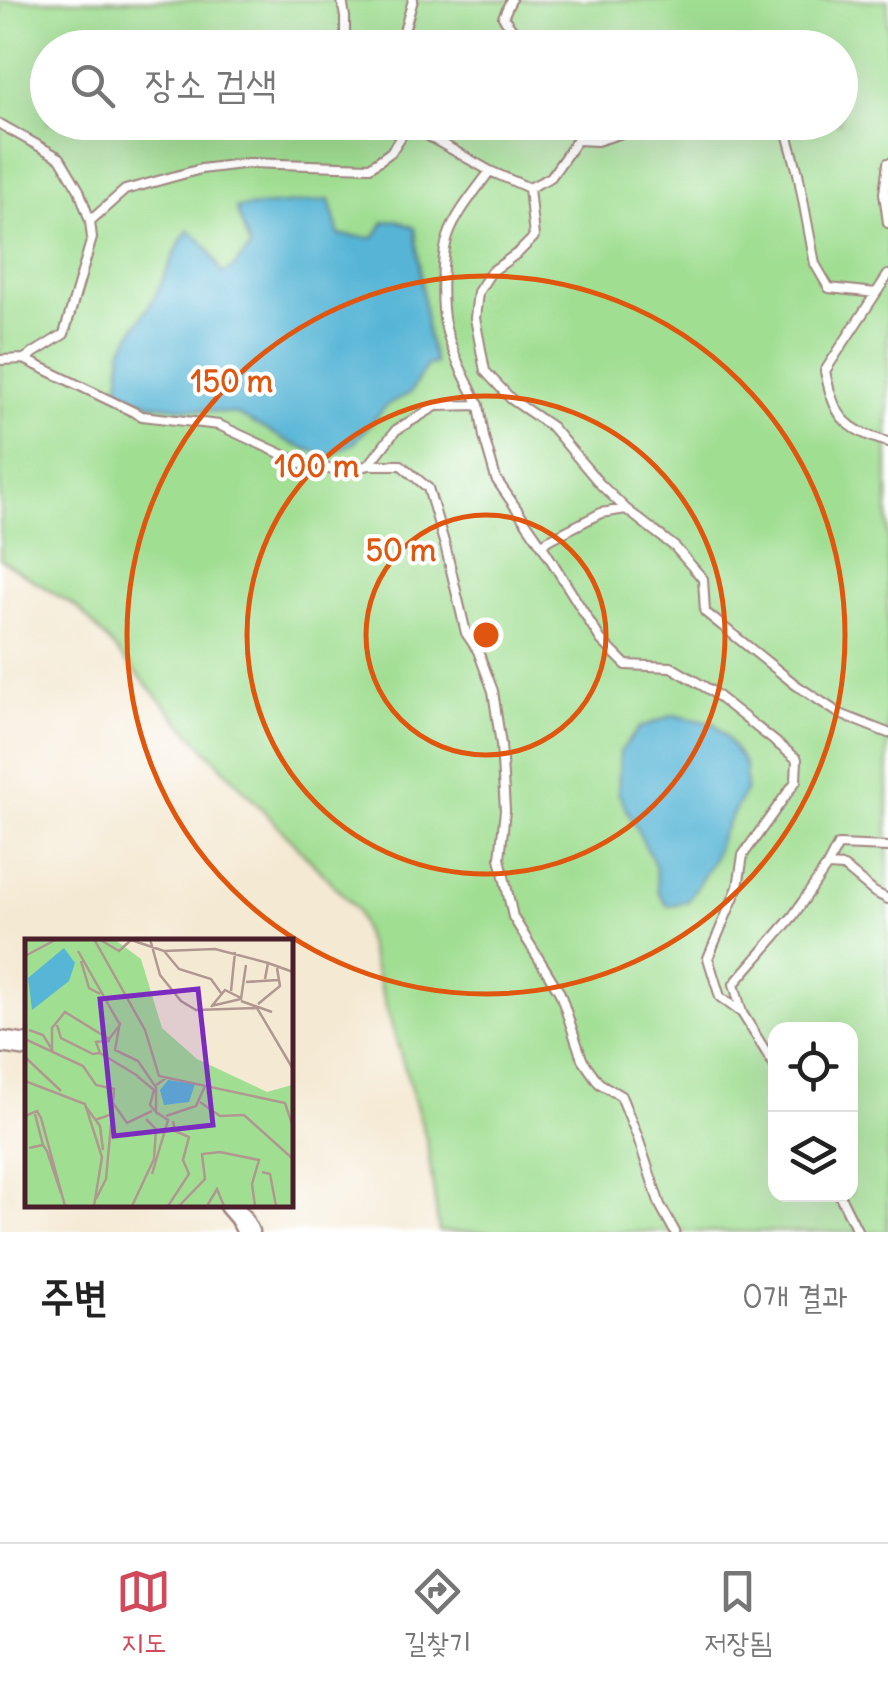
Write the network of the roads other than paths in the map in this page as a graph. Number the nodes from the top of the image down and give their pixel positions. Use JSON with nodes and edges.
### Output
{"nodes":[{"id":1,"x":342,"y":0,"type":"edge"},
{"id":2,"x":413,"y":0,"type":"edge"},
{"id":3,"x":510,"y":0,"type":"edge"},
{"id":4,"x":345,"y":30,"type":"edge"},
{"id":5,"x":406,"y":30,"type":"edge"},
{"id":6,"x":513,"y":30,"type":"edge"},
{"id":7,"x":0,"y":124,"type":"edge"},
{"id":8,"x":398,"y":140,"type":"edge"},
{"id":9,"x":437,"y":140,"type":"edge"},
{"id":10,"x":578,"y":140,"type":"joint"},
{"id":11,"x":600,"y":140,"type":"edge"},
{"id":12,"x":789,"y":140,"type":"edge"},
{"id":13,"x":888,"y":163,"type":"edge"},
{"id":14,"x":490,"y":170,"type":"junction"},
{"id":15,"x":529,"y":188,"type":"junction"},
{"id":16,"x":886,"y":194,"type":"edge"},
{"id":17,"x":90,"y":220,"type":"junction"},
{"id":18,"x":888,"y":222,"type":"edge"},
{"id":19,"x":888,"y":275,"type":"edge"},
{"id":20,"x":876,"y":293,"type":"junction"},
{"id":21,"x":24,"y":358,"type":"junction"},
{"id":22,"x":0,"y":360,"type":"edge"},
{"id":23,"x":479,"y":405,"type":"junction"},
{"id":24,"x":888,"y":442,"type":"edge"},
{"id":25,"x":370,"y":464,"type":"junction"},
{"id":26,"x":626,"y":509,"type":"junction"},
{"id":27,"x":541,"y":544,"type":"junction"},
{"id":28,"x":888,"y":734,"type":"edge"},
{"id":29,"x":888,"y":847,"type":"edge"},
{"id":30,"x":827,"y":866,"type":"junction"},
{"id":31,"x":888,"y":900,"type":"edge"},
{"id":32,"x":742,"y":1013,"type":"junction"},
{"id":33,"x":0,"y":1042,"type":"edge"},
{"id":34,"x":25,"y":1046,"type":"edge"},
{"id":35,"x":768,"y":1055,"type":"edge"},
{"id":36,"x":843,"y":1202,"type":"edge"},
{"id":37,"x":230,"y":1207,"type":"edge"},
{"id":38,"x":248,"y":1232,"type":"edge"},
{"id":39,"x":675,"y":1232,"type":"edge"},
{"id":40,"x":858,"y":1232,"type":"edge"}],
"edges":[{"from":1,"to":4,"type":"lane"},
{"from":2,"to":5,"type":"lane"},
{"from":3,"to":6,"type":"lane"},
{"from":7,"to":17,"type":"lane"},
{"from":8,"to":17,"type":"lane"},
{"from":9,"to":14,"type":"lane"},
{"from":10,"to":11,"type":"lane"},
{"from":10,"to":15,"type":"lane"},
{"from":12,"to":20,"type":"lane"},
{"from":13,"to":16,"type":"lane"},
{"from":14,"to":15,"type":"lane"},
{"from":14,"to":23,"type":"lane"},
{"from":15,"to":26,"type":"lane"},
{"from":16,"to":18,"type":"lane"},
{"from":17,"to":21,"type":"lane"},
{"from":19,"to":20,"type":"lane"},
{"from":20,"to":24,"type":"lane"},
{"from":21,"to":22,"type":"lane"},
{"from":21,"to":25,"type":"lane"},
{"from":23,"to":25,"type":"lane"},
{"from":23,"to":27,"type":"lane"},
{"from":25,"to":39,"type":"lane"},
{"from":26,"to":27,"type":"lane"},
{"from":26,"to":28,"type":"lane"},
{"from":27,"to":32,"type":"lane"},
{"from":29,"to":30,"type":"lane"},
{"from":30,"to":31,"type":"lane"},
{"from":30,"to":32,"type":"lane"},
{"from":32,"to":35,"type":"lane"},
{"from":33,"to":34,"type":"main road"},
{"from":36,"to":40,"type":"lane"},
{"from":37,"to":38,"type":"main road"}]}
